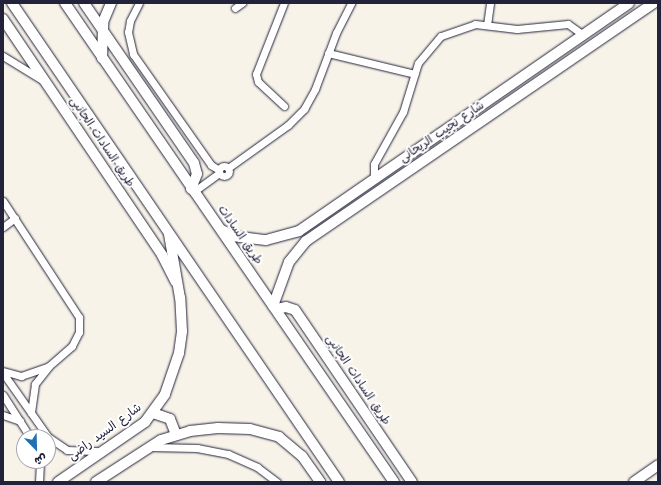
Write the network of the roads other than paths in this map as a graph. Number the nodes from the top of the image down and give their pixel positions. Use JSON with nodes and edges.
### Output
{"nodes":[{"id":1,"x":12,"y":3,"type":"edge"},
{"id":2,"x":64,"y":3,"type":"edge"},
{"id":3,"x":84,"y":3,"type":"edge"},
{"id":4,"x":111,"y":3,"type":"edge"},
{"id":5,"x":139,"y":3,"type":"edge"},
{"id":6,"x":242,"y":3,"type":"edge"},
{"id":7,"x":284,"y":3,"type":"edge"},
{"id":8,"x":351,"y":3,"type":"edge"},
{"id":9,"x":490,"y":3,"type":"edge"},
{"id":10,"x":629,"y":3,"type":"edge"},
{"id":11,"x":654,"y":3,"type":"edge"},
{"id":12,"x":235,"y":8,"type":"dead end"},
{"id":13,"x":3,"y":19,"type":"edge"},
{"id":14,"x":487,"y":25,"type":"junction"},
{"id":15,"x":102,"y":31,"type":"junction"},
{"id":16,"x":583,"y":35,"type":"junction"},
{"id":17,"x":328,"y":53,"type":"junction"},
{"id":18,"x":556,"y":54,"type":"junction"},
{"id":19,"x":3,"y":56,"type":"edge"},
{"id":20,"x":102,"y":58,"type":"junction"},
{"id":21,"x":563,"y":65,"type":"junction"},
{"id":22,"x":415,"y":74,"type":"junction"},
{"id":23,"x":46,"y":83,"type":"junction"},
{"id":24,"x":284,"y":106,"type":"dead end"},
{"id":25,"x":219,"y":172,"type":"junction"},
{"id":26,"x":374,"y":179,"type":"junction"},
{"id":27,"x":192,"y":190,"type":"junction"},
{"id":28,"x":3,"y":201,"type":"edge"},
{"id":29,"x":15,"y":218,"type":"junction"},
{"id":30,"x":3,"y":227,"type":"edge"},
{"id":31,"x":218,"y":228,"type":"junction"},
{"id":32,"x":299,"y":231,"type":"junction"},
{"id":33,"x":169,"y":232,"type":"junction"},
{"id":34,"x":306,"y":241,"type":"junction"},
{"id":35,"x":176,"y":282,"type":"junction"},
{"id":36,"x":275,"y":308,"type":"junction"},
{"id":37,"x":49,"y":366,"type":"junction"},
{"id":38,"x":3,"y":372,"type":"edge"},
{"id":39,"x":12,"y":386,"type":"junction"},
{"id":40,"x":3,"y":391,"type":"edge"},
{"id":41,"x":3,"y":395,"type":"edge"},
{"id":42,"x":153,"y":413,"type":"junction"},
{"id":43,"x":31,"y":414,"type":"junction"},
{"id":44,"x":3,"y":415,"type":"edge"},
{"id":45,"x":35,"y":420,"type":"junction"},
{"id":46,"x":20,"y":421,"type":"junction"},
{"id":47,"x":25,"y":428,"type":"joint"},
{"id":48,"x":42,"y":429,"type":"edge"},
{"id":49,"x":176,"y":435,"type":"junction"},
{"id":50,"x":56,"y":444,"type":"edge"},
{"id":51,"x":147,"y":448,"type":"junction"},
{"id":52,"x":105,"y":450,"type":"junction"},
{"id":53,"x":658,"y":465,"type":"edge"},
{"id":54,"x":40,"y":469,"type":"edge"},
{"id":55,"x":39,"y":482,"type":"edge"},
{"id":56,"x":58,"y":482,"type":"edge"},
{"id":57,"x":96,"y":482,"type":"edge"},
{"id":58,"x":278,"y":482,"type":"edge"},
{"id":59,"x":320,"y":482,"type":"edge"},
{"id":60,"x":339,"y":482,"type":"edge"},
{"id":61,"x":394,"y":482,"type":"edge"},
{"id":62,"x":412,"y":482,"type":"edge"},
{"id":63,"x":634,"y":482,"type":"edge"}],
"edges":[{"from":1,"to":33,"type":"street"},
{"from":2,"to":20,"type":"street","name":"طريق السادات"},
{"from":3,"to":15,"type":"street"},
{"from":4,"to":15,"type":"street"},
{"from":5,"to":25,"type":"street"},
{"from":6,"to":12,"type":"street"},
{"from":7,"to":24,"type":"street"},
{"from":8,"to":17,"type":"street"},
{"from":9,"to":14,"type":"street"},
{"from":10,"to":16,"type":"street","name":"شارع نجيب الريحانى"},
{"from":11,"to":21,"type":"street","name":"شارع نجيب الريحانى"},
{"from":13,"to":23,"type":"street","name":"طريق السادات الجانبى"},
{"from":14,"to":16,"type":"street"},
{"from":14,"to":22,"type":"street"},
{"from":15,"to":20,"type":"street"},
{"from":15,"to":27,"type":"street"},
{"from":16,"to":18,"type":"street","name":"شارع نجيب الريحانى"},
{"from":17,"to":22,"type":"street"},
{"from":17,"to":25,"type":"street"},
{"from":18,"to":21,"type":"street"},
{"from":18,"to":26,"type":"street","name":"شارع نجيب الريحانى"},
{"from":19,"to":23,"type":"street"},
{"from":20,"to":27,"type":"street","name":"طريق السادات"},
{"from":21,"to":34,"type":"street","name":"شارع نجيب الريحانى"},
{"from":22,"to":26,"type":"street"},
{"from":23,"to":35,"type":"street","name":"طريق السادات الجانبى"},
{"from":25,"to":27,"type":"street"},
{"from":26,"to":32,"type":"street","name":"شارع نجيب الريحانى"},
{"from":27,"to":31,"type":"street","name":"طريق السادات"},
{"from":28,"to":29,"type":"street"},
{"from":29,"to":30,"type":"street"},
{"from":29,"to":37,"type":"street"},
{"from":31,"to":32,"type":"street","name":"شارع نجيب الريحانى"},
{"from":31,"to":36,"type":"street","name":"طريق السادات"},
{"from":32,"to":34,"type":"street"},
{"from":33,"to":35,"type":"street"},
{"from":33,"to":60,"type":"street"},
{"from":34,"to":36,"type":"street","name":"شارع نجيب الريحانى"},
{"from":35,"to":42,"type":"street","name":"شارع السيد راضى"},
{"from":36,"to":61,"type":"street","name":"طريق السادات"},
{"from":36,"to":62,"type":"street","name":"طريق السادات الجانبى"},
{"from":37,"to":38,"type":"street"},
{"from":37,"to":43,"type":"street"},
{"from":38,"to":39,"type":"street"},
{"from":39,"to":40,"type":"street"},
{"from":39,"to":43,"type":"street"},
{"from":41,"to":46,"type":"street"},
{"from":42,"to":49,"type":"street"},
{"from":42,"to":52,"type":"street","name":"شارع السيد راضى"},
{"from":43,"to":45,"type":"street"},
{"from":44,"to":46,"type":"street"},
{"from":45,"to":47,"type":"street"},
{"from":45,"to":48,"type":"street"},
{"from":46,"to":47,"type":"street"},
{"from":49,"to":51,"type":"street"},
{"from":49,"to":59,"type":"street"},
{"from":50,"to":52,"type":"street"},
{"from":51,"to":57,"type":"street"},
{"from":51,"to":58,"type":"street"},
{"from":52,"to":56,"type":"street","name":"شارع السيد راضى"},
{"from":53,"to":63,"type":"street"},
{"from":54,"to":55,"type":"street"}]}
